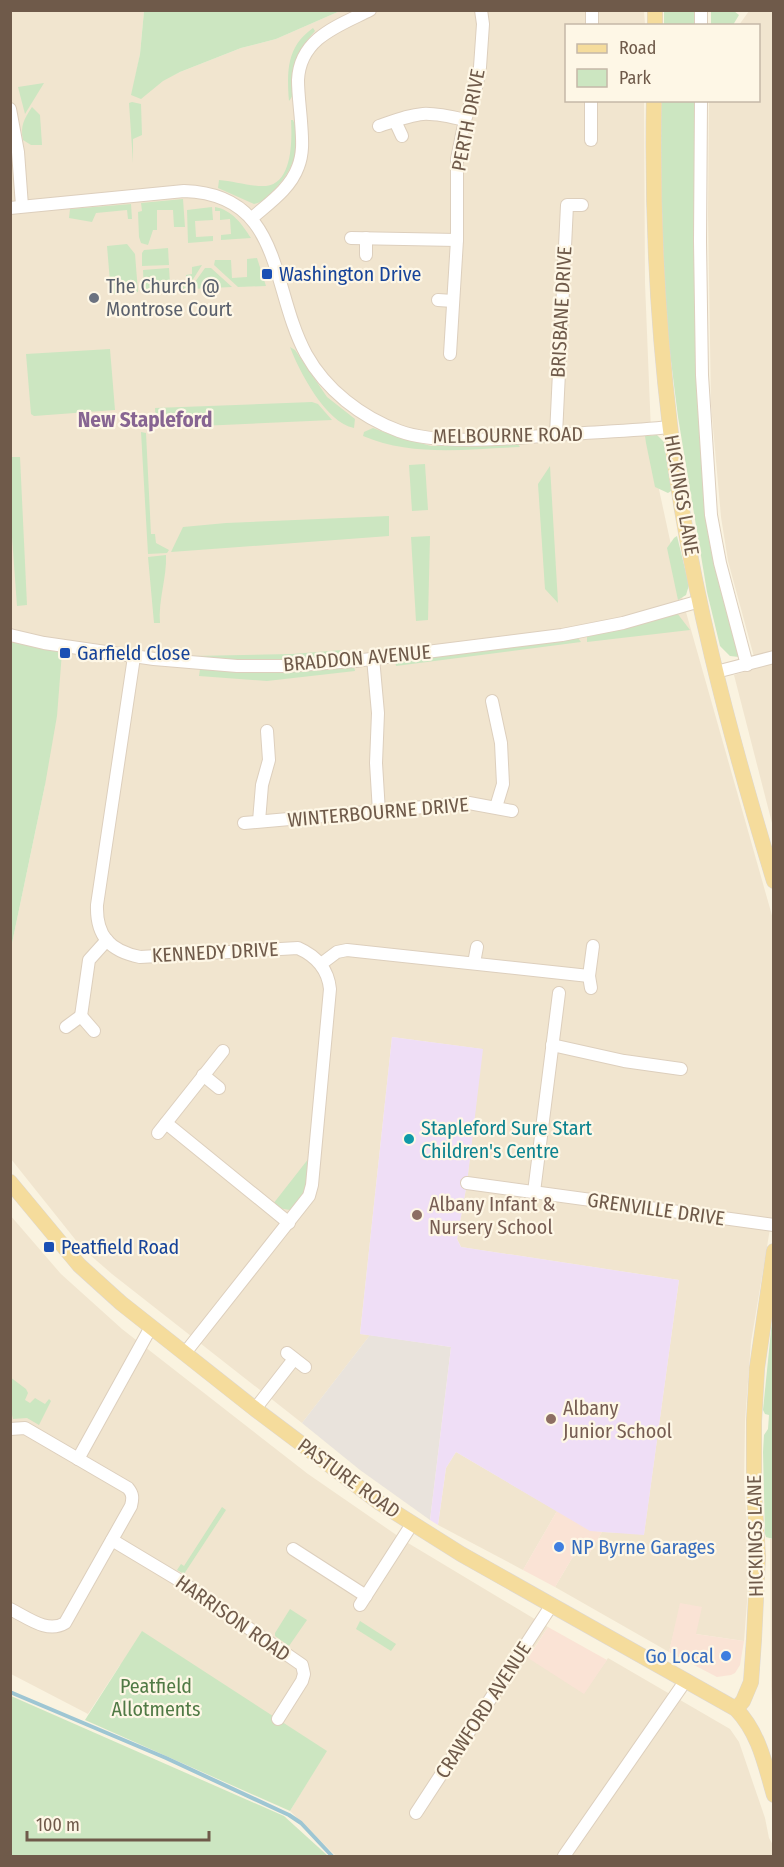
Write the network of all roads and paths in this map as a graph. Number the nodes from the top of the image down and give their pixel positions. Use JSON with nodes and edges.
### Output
{"nodes":[{"id":1,"x":370,"y":10,"type":"edge"},
{"id":2,"x":481,"y":10,"type":"edge"},
{"id":3,"x":591,"y":102,"type":"edge"},
{"id":4,"x":654,"y":102,"type":"edge"},
{"id":5,"x":701,"y":102,"type":"edge"},
{"id":6,"x":10,"y":109,"type":"edge"},
{"id":7,"x":395,"y":120,"type":"junction"},
{"id":8,"x":465,"y":120,"type":"junction"},
{"id":9,"x":576,"y":124,"type":"dead end"},
{"id":10,"x":591,"y":124,"type":"junction"},
{"id":11,"x":379,"y":126,"type":"dead end"},
{"id":12,"x":402,"y":136,"type":"dead end"},
{"id":13,"x":591,"y":140,"type":"dead end"},
{"id":14,"x":582,"y":205,"type":"dead end"},
{"id":15,"x":16,"y":207,"type":"edge"},
{"id":16,"x":252,"y":218,"type":"junction"},
{"id":17,"x":351,"y":237,"type":"dead end"},
{"id":18,"x":366,"y":238,"type":"junction"},
{"id":19,"x":457,"y":240,"type":"junction"},
{"id":20,"x":366,"y":255,"type":"dead end"},
{"id":21,"x":438,"y":300,"type":"dead end"},
{"id":22,"x":453,"y":301,"type":"junction"},
{"id":23,"x":450,"y":354,"type":"dead end"},
{"id":24,"x":670,"y":428,"type":"junction"},
{"id":25,"x":556,"y":435,"type":"junction"},
{"id":26,"x":700,"y":601,"type":"junction"},
{"id":27,"x":10,"y":635,"type":"edge"},
{"id":28,"x":134,"y":657,"type":"junction"},
{"id":29,"x":774,"y":657,"type":"edge"},
{"id":30,"x":373,"y":658,"type":"junction"},
{"id":31,"x":747,"y":665,"type":"junction"},
{"id":32,"x":716,"y":672,"type":"junction"},
{"id":33,"x":492,"y":701,"type":"dead end"},
{"id":34,"x":497,"y":722,"type":"junction"},
{"id":35,"x":484,"y":723,"type":"dead end"},
{"id":36,"x":267,"y":731,"type":"dead end"},
{"id":37,"x":496,"y":807,"type":"junction"},
{"id":38,"x":512,"y":811,"type":"dead end"},
{"id":39,"x":379,"y":812,"type":"junction"},
{"id":40,"x":259,"y":821,"type":"junction"},
{"id":41,"x":244,"y":823,"type":"dead end"},
{"id":42,"x":768,"y":847,"type":"edge"},
{"id":43,"x":774,"y":881,"type":"edge"},
{"id":44,"x":107,"y":940,"type":"junction"},
{"id":45,"x":593,"y":946,"type":"dead end"},
{"id":46,"x":477,"y":947,"type":"dead end"},
{"id":47,"x":474,"y":963,"type":"junction"},
{"id":48,"x":321,"y":964,"type":"junction"},
{"id":49,"x":559,"y":993,"type":"dead end"},
{"id":50,"x":81,"y":1016,"type":"junction"},
{"id":51,"x":66,"y":1027,"type":"dead end"},
{"id":52,"x":94,"y":1031,"type":"dead end"},
{"id":53,"x":552,"y":1045,"type":"junction"},
{"id":54,"x":223,"y":1051,"type":"dead end"},
{"id":55,"x":681,"y":1070,"type":"dead end"},
{"id":56,"x":203,"y":1075,"type":"junction"},
{"id":57,"x":219,"y":1088,"type":"dead end"},
{"id":58,"x":166,"y":1123,"type":"junction"},
{"id":59,"x":158,"y":1133,"type":"dead end"},
{"id":60,"x":10,"y":1182,"type":"edge"},
{"id":61,"x":467,"y":1184,"type":"dead end"},
{"id":62,"x":534,"y":1192,"type":"junction"},
{"id":63,"x":289,"y":1223,"type":"junction"},
{"id":64,"x":774,"y":1226,"type":"edge"},
{"id":65,"x":774,"y":1251,"type":"edge"},
{"id":66,"x":151,"y":1327,"type":"junction"},
{"id":67,"x":185,"y":1353,"type":"junction"},
{"id":68,"x":305,"y":1367,"type":"dead end"},
{"id":69,"x":255,"y":1408,"type":"junction"},
{"id":70,"x":10,"y":1429,"type":"edge"},
{"id":71,"x":78,"y":1459,"type":"junction"},
{"id":72,"x":412,"y":1524,"type":"junction"},
{"id":73,"x":112,"y":1540,"type":"junction"},
{"id":74,"x":293,"y":1549,"type":"dead end"},
{"id":75,"x":551,"y":1606,"type":"junction"},
{"id":76,"x":10,"y":1609,"type":"edge"},
{"id":77,"x":686,"y":1680,"type":"junction"},
{"id":78,"x":736,"y":1709,"type":"junction"},
{"id":79,"x":278,"y":1719,"type":"dead end"},
{"id":80,"x":774,"y":1795,"type":"edge"},
{"id":81,"x":416,"y":1813,"type":"dead end"},
{"id":82,"x":564,"y":1857,"type":"edge"}],
"edges":[{"from":1,"to":16,"type":"street"},
{"from":2,"to":8,"type":"street","name":"PERTH DRIVE"},
{"from":3,"to":10,"type":"street"},
{"from":4,"to":24,"type":"main road","name":"HICKINGS LANE"},
{"from":5,"to":31,"type":"street","name":"HICKINGS LANE"},
{"from":6,"to":15,"type":"street"},
{"from":7,"to":8,"type":"street"},
{"from":7,"to":11,"type":"street"},
{"from":7,"to":12,"type":"street"},
{"from":8,"to":19,"type":"street","name":"PERTH DRIVE"},
{"from":9,"to":10,"type":"street"},
{"from":10,"to":13,"type":"street"},
{"from":14,"to":25,"type":"street","name":"BRISBANE DRIVE"},
{"from":15,"to":16,"type":"street","name":"MELBOURNE ROAD"},
{"from":16,"to":25,"type":"street","name":"MELBOURNE ROAD"},
{"from":17,"to":18,"type":"street"},
{"from":18,"to":19,"type":"street"},
{"from":18,"to":20,"type":"street"},
{"from":19,"to":22,"type":"street","name":"PERTH DRIVE"},
{"from":21,"to":22,"type":"street"},
{"from":22,"to":23,"type":"street","name":"PERTH DRIVE"},
{"from":24,"to":25,"type":"street","name":"MELBOURNE ROAD"},
{"from":24,"to":26,"type":"main road","name":"HICKINGS LANE"},
{"from":26,"to":30,"type":"street","name":"BRADDON AVENUE"},
{"from":26,"to":32,"type":"main road","name":"HICKINGS LANE"},
{"from":27,"to":28,"type":"street","name":"BRADDON AVENUE"},
{"from":28,"to":30,"type":"street","name":"BRADDON AVENUE"},
{"from":28,"to":44,"type":"street"},
{"from":29,"to":31,"type":"street"},
{"from":30,"to":39,"type":"street"},
{"from":31,"to":32,"type":"street"},
{"from":32,"to":42,"type":"main road","name":"HICKINGS LANE"},
{"from":33,"to":34,"type":"street"},
{"from":34,"to":35,"type":"street"},
{"from":34,"to":37,"type":"street"},
{"from":36,"to":40,"type":"street"},
{"from":37,"to":38,"type":"street","name":"WINTERBOURNE DRIVE"},
{"from":37,"to":39,"type":"street","name":"WINTERBOURNE DRIVE"},
{"from":39,"to":40,"type":"street","name":"WINTERBOURNE DRIVE"},
{"from":40,"to":41,"type":"street","name":"WINTERBOURNE DRIVE"},
{"from":42,"to":43,"type":"main road","name":"HICKINGS LANE"},
{"from":44,"to":48,"type":"street","name":"KENNEDY DRIVE"},
{"from":44,"to":50,"type":"street"},
{"from":45,"to":47,"type":"street"},
{"from":46,"to":47,"type":"street"},
{"from":47,"to":48,"type":"street"},
{"from":48,"to":63,"type":"street"},
{"from":49,"to":53,"type":"street"},
{"from":50,"to":51,"type":"street"},
{"from":50,"to":52,"type":"street"},
{"from":53,"to":55,"type":"street"},
{"from":53,"to":62,"type":"street"},
{"from":54,"to":56,"type":"street"},
{"from":56,"to":57,"type":"street"},
{"from":56,"to":58,"type":"street"},
{"from":58,"to":59,"type":"street"},
{"from":58,"to":63,"type":"street"},
{"from":60,"to":66,"type":"main road","name":"PASTURE ROAD"},
{"from":61,"to":62,"type":"street","name":"GRENVILLE DRIVE"},
{"from":62,"to":64,"type":"street","name":"GRENVILLE DRIVE"},
{"from":63,"to":67,"type":"street"},
{"from":65,"to":78,"type":"main road","name":"HICKINGS LANE"},
{"from":66,"to":67,"type":"main road","name":"PASTURE ROAD"},
{"from":66,"to":71,"type":"street"},
{"from":67,"to":69,"type":"main road","name":"PASTURE ROAD"},
{"from":68,"to":69,"type":"street"},
{"from":69,"to":72,"type":"main road","name":"PASTURE ROAD"},
{"from":70,"to":71,"type":"street"},
{"from":71,"to":73,"type":"street"},
{"from":72,"to":74,"type":"street"},
{"from":72,"to":75,"type":"main road","name":"PASTURE ROAD"},
{"from":73,"to":76,"type":"street"},
{"from":73,"to":79,"type":"street","name":"HARRISON ROAD"},
{"from":75,"to":77,"type":"main road","name":"PASTURE ROAD"},
{"from":75,"to":81,"type":"street","name":"CRAWFORD AVENUE"},
{"from":77,"to":78,"type":"main road","name":"PASTURE ROAD"},
{"from":77,"to":82,"type":"street"},
{"from":78,"to":80,"type":"main road"}]}
